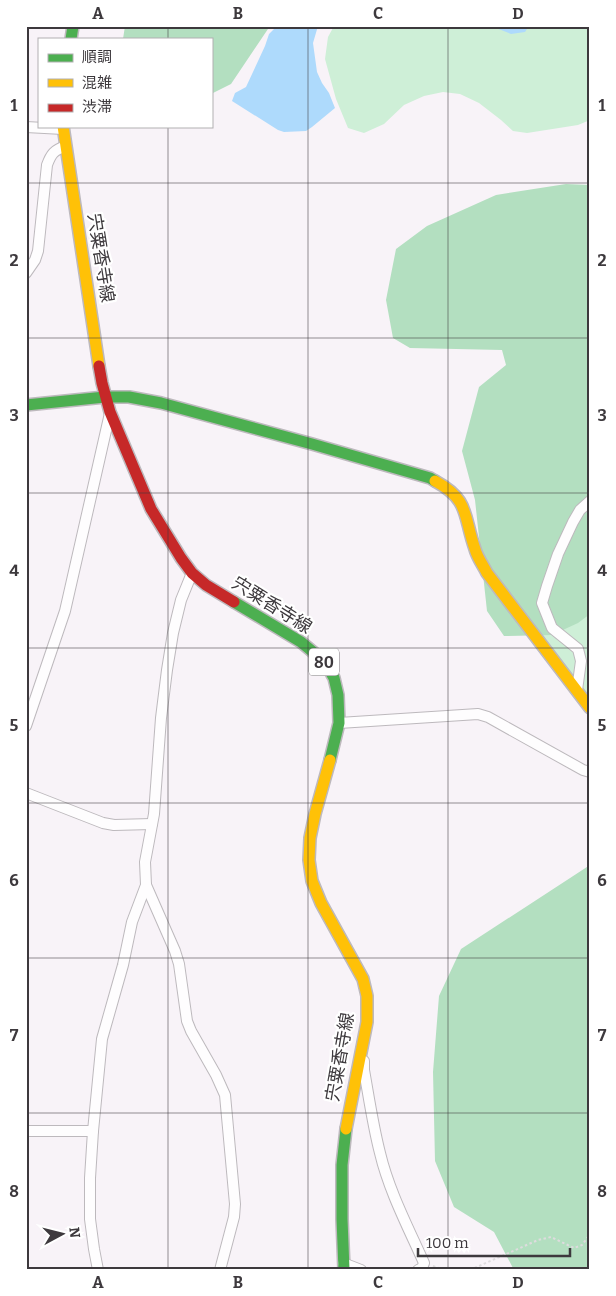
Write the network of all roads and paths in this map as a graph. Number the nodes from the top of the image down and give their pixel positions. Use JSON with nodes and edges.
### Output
{"nodes":[{"id":1,"x":63,"y":128,"type":"edge"},
{"id":2,"x":66,"y":146,"type":"junction"},
{"id":3,"x":26,"y":273,"type":"edge"},
{"id":4,"x":105,"y":397,"type":"junction"},
{"id":5,"x":26,"y":405,"type":"edge"},
{"id":6,"x":110,"y":412,"type":"junction"},
{"id":7,"x":590,"y":501,"type":"edge"},
{"id":8,"x":192,"y":573,"type":"junction"},
{"id":9,"x":577,"y":690,"type":"junction"},
{"id":10,"x":590,"y":708,"type":"edge"},
{"id":11,"x":339,"y":723,"type":"junction"},
{"id":12,"x":26,"y":726,"type":"edge"},
{"id":13,"x":590,"y":772,"type":"edge"},
{"id":14,"x":26,"y":793,"type":"edge"},
{"id":15,"x":152,"y":824,"type":"junction"},
{"id":16,"x":146,"y":885,"type":"junction"},
{"id":17,"x":367,"y":1022,"type":"junction"},
{"id":18,"x":26,"y":1131,"type":"edge"},
{"id":19,"x":93,"y":1131,"type":"junction"},
{"id":20,"x":590,"y":1234,"type":"edge"},
{"id":21,"x":344,"y":1267,"type":"edge"},
{"id":22,"x":98,"y":1270,"type":"edge"},
{"id":23,"x":220,"y":1270,"type":"edge"},
{"id":24,"x":361,"y":1270,"type":"edge"},
{"id":25,"x":418,"y":1270,"type":"edge"},
{"id":26,"x":470,"y":1270,"type":"edge"}],
"edges":[{"from":1,"to":2,"type":"main road","name":"宍粟香寺線","number":"80"},
{"from":2,"to":3,"type":"street"},
{"from":2,"to":4,"type":"main road","name":"宍粟香寺線","number":"80"},
{"from":4,"to":5,"type":"main road"},
{"from":4,"to":6,"type":"main road","name":"宍粟香寺線","number":"80"},
{"from":4,"to":9,"type":"main road"},
{"from":6,"to":8,"type":"main road","name":"宍粟香寺線","number":"80"},
{"from":6,"to":12,"type":"street"},
{"from":7,"to":9,"type":"street"},
{"from":8,"to":11,"type":"main road","name":"宍粟香寺線","number":"80"},
{"from":8,"to":15,"type":"street"},
{"from":9,"to":10,"type":"main road"},
{"from":11,"to":13,"type":"street"},
{"from":11,"to":17,"type":"main road","name":"宍粟香寺線","number":"80"},
{"from":14,"to":15,"type":"street"},
{"from":15,"to":16,"type":"street"},
{"from":16,"to":19,"type":"street"},
{"from":16,"to":23,"type":"street"},
{"from":17,"to":21,"type":"main road","name":"宍粟香寺線","number":"80"},
{"from":17,"to":25,"type":"street"},
{"from":18,"to":19,"type":"street"},
{"from":19,"to":22,"type":"street"},
{"from":20,"to":26,"type":"path"},
{"from":21,"to":24,"type":"street"}]}
